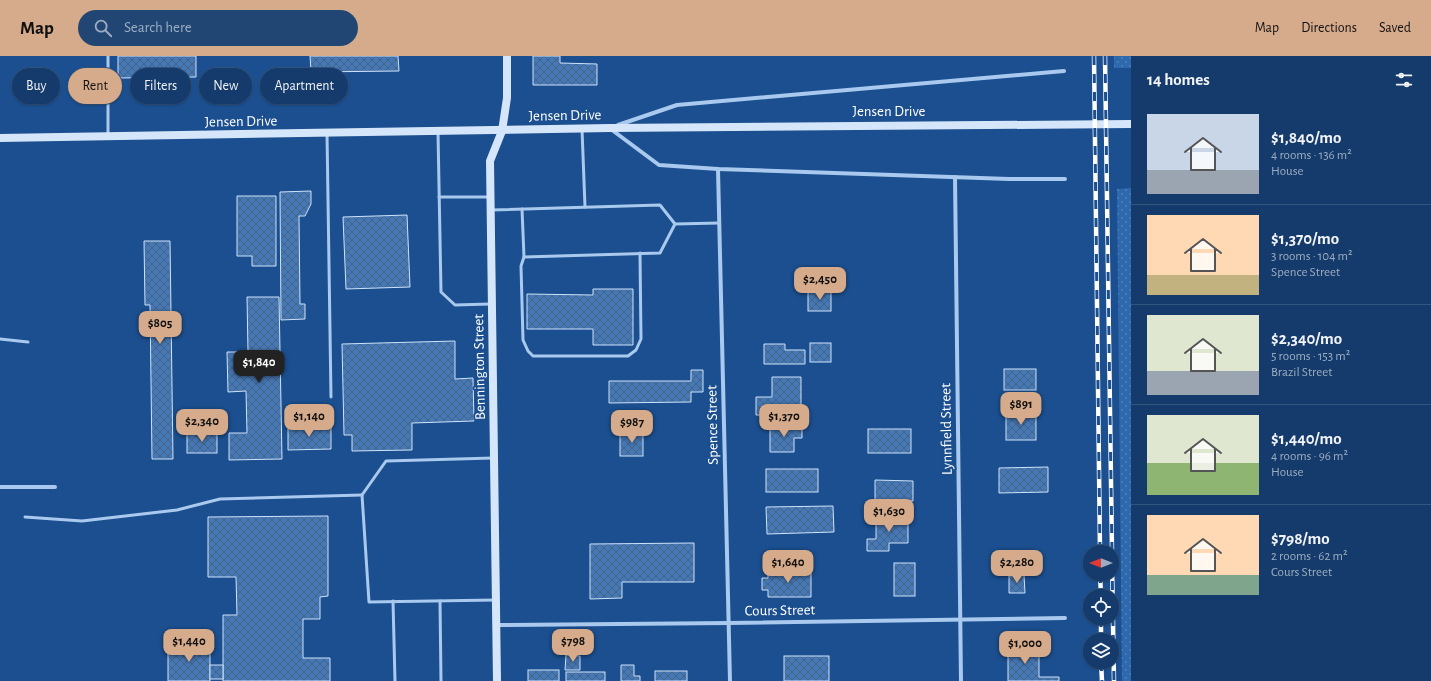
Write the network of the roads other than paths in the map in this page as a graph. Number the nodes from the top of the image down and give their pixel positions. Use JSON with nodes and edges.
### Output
{"nodes":[{"id":1,"x":108,"y":56,"type":"edge"},
{"id":2,"x":507,"y":56,"type":"edge"},
{"id":3,"x":1064,"y":71,"type":"dead end"},
{"id":4,"x":1131,"y":124,"type":"edge"},
{"id":5,"x":610,"y":128,"type":"junction"},
{"id":6,"x":582,"y":129,"type":"junction"},
{"id":7,"x":502,"y":130,"type":"junction"},
{"id":8,"x":438,"y":132,"type":"junction"},
{"id":9,"x":327,"y":133,"type":"junction"},
{"id":10,"x":108,"y":137,"type":"junction"},
{"id":11,"x":0,"y":138,"type":"edge"},
{"id":12,"x":718,"y":169,"type":"junction"},
{"id":13,"x":955,"y":177,"type":"junction"},
{"id":14,"x":1065,"y":179,"type":"dead end"},
{"id":15,"x":439,"y":196,"type":"junction"},
{"id":16,"x":491,"y":196,"type":"junction"},
{"id":17,"x":585,"y":208,"type":"junction"},
{"id":18,"x":522,"y":209,"type":"junction"},
{"id":19,"x":491,"y":210,"type":"junction"},
{"id":20,"x":719,"y":223,"type":"junction"},
{"id":21,"x":675,"y":224,"type":"junction"},
{"id":22,"x":640,"y":253,"type":"junction"},
{"id":23,"x":524,"y":257,"type":"junction"},
{"id":24,"x":492,"y":304,"type":"junction"},
{"id":25,"x":0,"y":339,"type":"edge"},
{"id":26,"x":28,"y":342,"type":"dead end"},
{"id":27,"x":330,"y":397,"type":"dead end"},
{"id":28,"x":494,"y":458,"type":"junction"},
{"id":29,"x":0,"y":487,"type":"edge"},
{"id":30,"x":56,"y":487,"type":"dead end"},
{"id":31,"x":362,"y":495,"type":"junction"},
{"id":32,"x":25,"y":518,"type":"dead end"},
{"id":33,"x":495,"y":600,"type":"junction"},
{"id":34,"x":393,"y":601,"type":"junction"},
{"id":35,"x":440,"y":601,"type":"junction"},
{"id":36,"x":1065,"y":618,"type":"dead end"},
{"id":37,"x":960,"y":620,"type":"junction"},
{"id":38,"x":729,"y":623,"type":"junction"},
{"id":39,"x":496,"y":625,"type":"junction"},
{"id":40,"x":395,"y":681,"type":"edge"},
{"id":41,"x":441,"y":681,"type":"edge"},
{"id":42,"x":497,"y":681,"type":"edge"},
{"id":43,"x":730,"y":681,"type":"edge"},
{"id":44,"x":961,"y":681,"type":"edge"}],
"edges":[{"from":1,"to":10,"type":"lane"},
{"from":2,"to":7,"type":"main road","name":"Bennington Street"},
{"from":3,"to":5,"type":"street"},
{"from":4,"to":5,"type":"main road","name":"Jensen Drive"},
{"from":5,"to":6,"type":"main road","name":"Jensen Drive"},
{"from":5,"to":12,"type":"street"},
{"from":6,"to":7,"type":"main road","name":"Jensen Drive"},
{"from":6,"to":17,"type":"lane"},
{"from":7,"to":8,"type":"main road","name":"Jensen Drive"},
{"from":7,"to":16,"type":"main road","name":"Bennington Street"},
{"from":8,"to":9,"type":"main road","name":"Jensen Drive"},
{"from":8,"to":15,"type":"lane"},
{"from":9,"to":10,"type":"main road","name":"Jensen Drive"},
{"from":9,"to":27,"type":"lane"},
{"from":10,"to":11,"type":"main road","name":"Jensen Drive"},
{"from":12,"to":13,"type":"street"},
{"from":12,"to":20,"type":"street","name":"Spence Street"},
{"from":13,"to":14,"type":"street"},
{"from":13,"to":37,"type":"street","name":"Lynnfield Street"},
{"from":15,"to":16,"type":"lane"},
{"from":15,"to":24,"type":"lane"},
{"from":16,"to":19,"type":"main road","name":"Bennington Street"},
{"from":17,"to":18,"type":"lane"},
{"from":17,"to":21,"type":"lane"},
{"from":18,"to":19,"type":"lane"},
{"from":18,"to":23,"type":"lane"},
{"from":19,"to":24,"type":"main road","name":"Bennington Street"},
{"from":20,"to":21,"type":"lane"},
{"from":20,"to":38,"type":"street","name":"Spence Street"},
{"from":21,"to":22,"type":"lane"},
{"from":22,"to":23,"type":"lane"},
{"from":22,"to":23,"type":"lane"},
{"from":24,"to":28,"type":"main road","name":"Bennington Street"},
{"from":25,"to":26,"type":"lane"},
{"from":28,"to":31,"type":"lane"},
{"from":28,"to":33,"type":"main road","name":"Bennington Street"},
{"from":29,"to":30,"type":"street"},
{"from":31,"to":32,"type":"lane"},
{"from":31,"to":34,"type":"lane"},
{"from":33,"to":35,"type":"lane"},
{"from":33,"to":39,"type":"main road","name":"Bennington Street"},
{"from":34,"to":35,"type":"lane"},
{"from":34,"to":40,"type":"lane"},
{"from":35,"to":41,"type":"lane"},
{"from":36,"to":37,"type":"street","name":"Cours Street"},
{"from":37,"to":38,"type":"street","name":"Cours Street"},
{"from":37,"to":44,"type":"street","name":"Lynnfield Street"},
{"from":38,"to":39,"type":"street","name":"Cours Street"},
{"from":38,"to":43,"type":"street","name":"Spence Street"},
{"from":39,"to":42,"type":"main road","name":"Bennington Street"}]}
